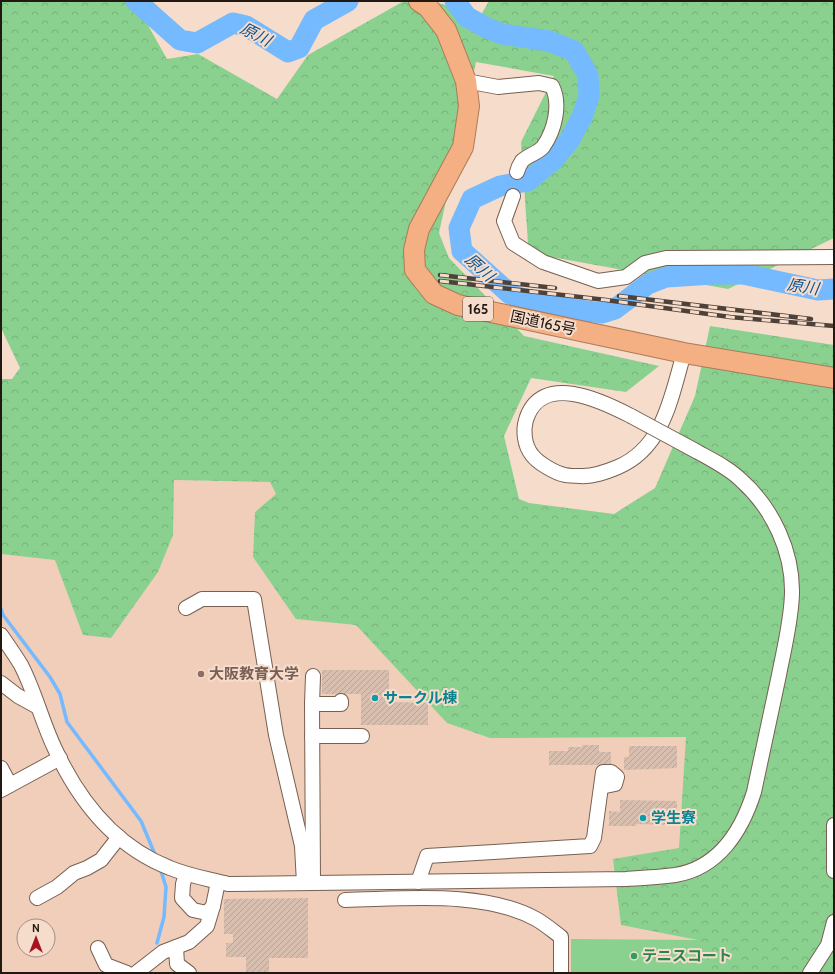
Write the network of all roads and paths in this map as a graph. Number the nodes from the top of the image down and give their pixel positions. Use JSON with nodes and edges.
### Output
{"nodes":[{"id":1,"x":424,"y":4,"type":"edge"},
{"id":2,"x":466,"y":80,"type":"junction"},
{"id":3,"x":517,"y":172,"type":"dead end"},
{"id":4,"x":513,"y":196,"type":"dead end"},
{"id":5,"x":834,"y":257,"type":"edge"},
{"id":6,"x":684,"y":354,"type":"junction"},
{"id":7,"x":834,"y":378,"type":"edge"},
{"id":8,"x":186,"y":608,"type":"dead end"},
{"id":9,"x":1,"y":635,"type":"edge"},
{"id":10,"x":313,"y":676,"type":"dead end"},
{"id":11,"x":1,"y":683,"type":"edge"},
{"id":12,"x":342,"y":701,"type":"dead end"},
{"id":13,"x":312,"y":704,"type":"junction"},
{"id":14,"x":38,"y":707,"type":"junction"},
{"id":15,"x":312,"y":736,"type":"junction"},
{"id":16,"x":362,"y":736,"type":"dead end"},
{"id":17,"x":60,"y":758,"type":"junction"},
{"id":18,"x":1,"y":768,"type":"edge"},
{"id":19,"x":601,"y":787,"type":"dead end"},
{"id":20,"x":6,"y":788,"type":"edge"},
{"id":21,"x":834,"y":825,"type":"edge"},
{"id":22,"x":119,"y":836,"type":"junction"},
{"id":23,"x":834,"y":871,"type":"edge"},
{"id":24,"x":186,"y":874,"type":"junction"},
{"id":25,"x":218,"y":882,"type":"junction"},
{"id":26,"x":418,"y":882,"type":"junction"},
{"id":27,"x":308,"y":883,"type":"junction"},
{"id":28,"x":37,"y":898,"type":"dead end"},
{"id":29,"x":345,"y":900,"type":"dead end"},
{"id":30,"x":213,"y":906,"type":"junction"},
{"id":31,"x":834,"y":922,"type":"edge"},
{"id":32,"x":176,"y":947,"type":"junction"},
{"id":33,"x":98,"y":948,"type":"dead end"},
{"id":34,"x":127,"y":973,"type":"edge"},
{"id":35,"x":136,"y":973,"type":"edge"},
{"id":36,"x":189,"y":973,"type":"edge"},
{"id":37,"x":561,"y":973,"type":"edge"},
{"id":38,"x":810,"y":973,"type":"edge"}],
"edges":[{"from":1,"to":2,"type":"highway","name":"国道165号","number":"165"},
{"from":2,"to":3,"type":"street"},
{"from":2,"to":6,"type":"highway","name":"国道165号","number":"165"},
{"from":4,"to":5,"type":"street"},
{"from":6,"to":7,"type":"highway","name":"国道165号","number":"165"},
{"from":6,"to":26,"type":"street","bridge":true},
{"from":8,"to":27,"type":"street"},
{"from":9,"to":14,"type":"street"},
{"from":10,"to":13,"type":"street"},
{"from":11,"to":14,"type":"street"},
{"from":12,"to":13,"type":"street"},
{"from":13,"to":15,"type":"street"},
{"from":14,"to":17,"type":"street"},
{"from":15,"to":16,"type":"street"},
{"from":15,"to":27,"type":"street"},
{"from":17,"to":20,"type":"street"},
{"from":17,"to":22,"type":"street"},
{"from":18,"to":20,"type":"street"},
{"from":19,"to":26,"type":"street"},
{"from":21,"to":23,"type":"street"},
{"from":22,"to":24,"type":"street"},
{"from":22,"to":28,"type":"street"},
{"from":24,"to":25,"type":"street"},
{"from":24,"to":30,"type":"street"},
{"from":25,"to":27,"type":"street"},
{"from":25,"to":30,"type":"street"},
{"from":26,"to":27,"type":"street"},
{"from":29,"to":37,"type":"street"},
{"from":30,"to":32,"type":"street"},
{"from":31,"to":38,"type":"street"},
{"from":32,"to":35,"type":"street"},
{"from":32,"to":36,"type":"street"},
{"from":33,"to":34,"type":"street"}]}
